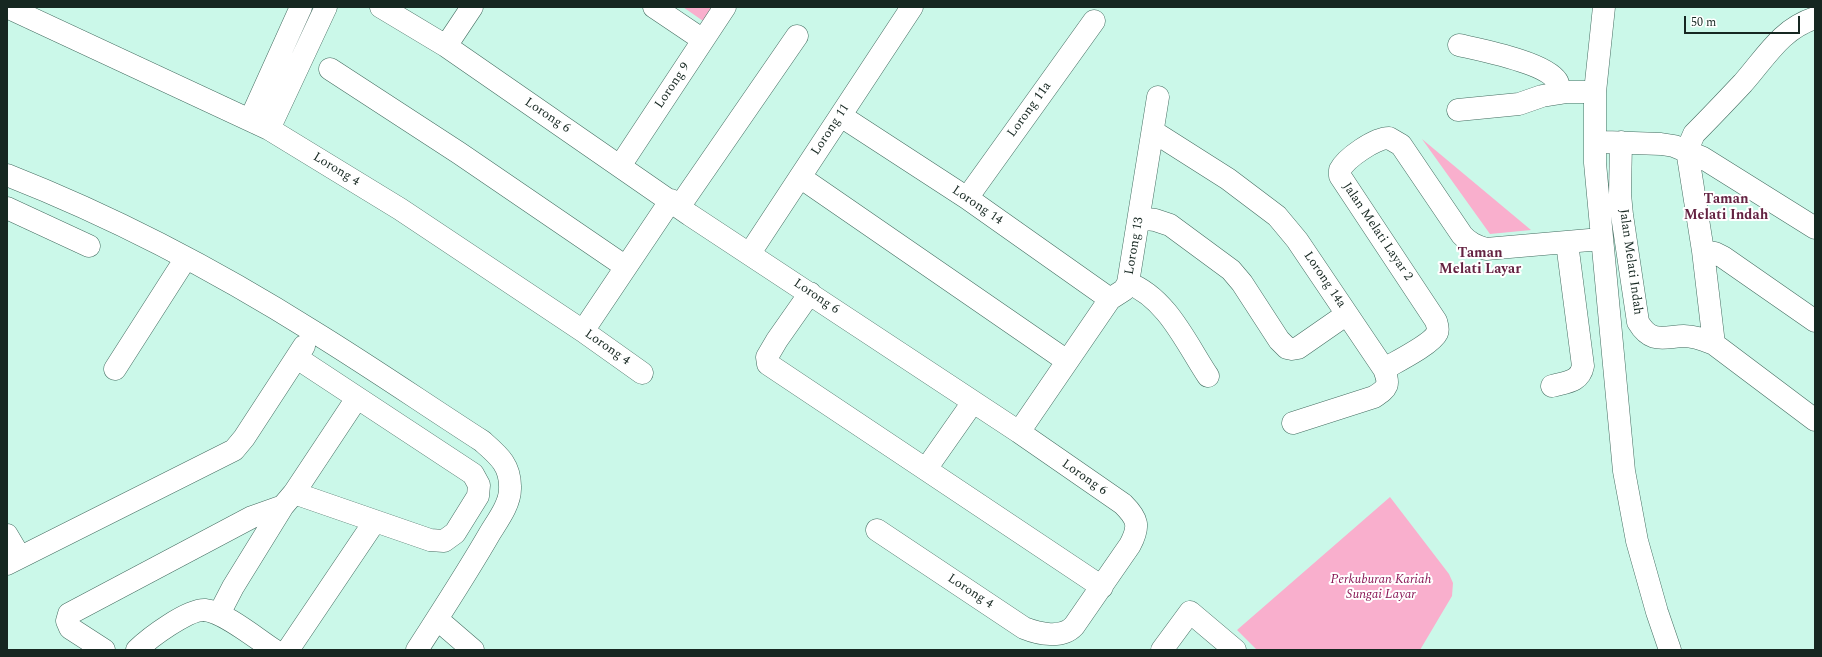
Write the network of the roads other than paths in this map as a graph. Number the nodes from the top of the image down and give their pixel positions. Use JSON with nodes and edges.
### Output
{"nodes":[{"id":1,"x":7,"y":7,"type":"edge"},
{"id":2,"x":301,"y":7,"type":"edge"},
{"id":3,"x":326,"y":7,"type":"edge"},
{"id":4,"x":381,"y":7,"type":"edge"},
{"id":5,"x":472,"y":7,"type":"edge"},
{"id":6,"x":654,"y":7,"type":"edge"},
{"id":7,"x":725,"y":7,"type":"edge"},
{"id":8,"x":912,"y":7,"type":"edge"},
{"id":9,"x":1604,"y":7,"type":"edge"},
{"id":10,"x":1815,"y":18,"type":"edge"},
{"id":11,"x":1094,"y":21,"type":"dead end"},
{"id":12,"x":797,"y":36,"type":"dead end"},
{"id":13,"x":703,"y":40,"type":"junction"},
{"id":14,"x":1459,"y":45,"type":"dead end"},
{"id":15,"x":446,"y":46,"type":"junction"},
{"id":16,"x":330,"y":69,"type":"dead end"},
{"id":17,"x":1595,"y":92,"type":"junction"},
{"id":18,"x":1560,"y":93,"type":"junction"},
{"id":19,"x":1158,"y":97,"type":"dead end"},
{"id":20,"x":1458,"y":110,"type":"dead end"},
{"id":21,"x":841,"y":116,"type":"junction"},
{"id":22,"x":259,"y":125,"type":"junction"},
{"id":23,"x":1154,"y":132,"type":"junction"},
{"id":24,"x":1594,"y":142,"type":"junction"},
{"id":25,"x":1621,"y":142,"type":"junction"},
{"id":26,"x":1687,"y":150,"type":"junction"},
{"id":27,"x":620,"y":166,"type":"junction"},
{"id":28,"x":7,"y":176,"type":"edge"},
{"id":29,"x":800,"y":177,"type":"junction"},
{"id":30,"x":967,"y":198,"type":"junction"},
{"id":31,"x":675,"y":203,"type":"junction"},
{"id":32,"x":7,"y":208,"type":"edge"},
{"id":33,"x":1139,"y":218,"type":"junction"},
{"id":34,"x":1815,"y":228,"type":"edge"},
{"id":35,"x":1601,"y":239,"type":"junction"},
{"id":36,"x":1567,"y":243,"type":"junction"},
{"id":37,"x":88,"y":246,"type":"dead end"},
{"id":38,"x":1703,"y":251,"type":"junction"},
{"id":39,"x":750,"y":253,"type":"junction"},
{"id":40,"x":186,"y":258,"type":"junction"},
{"id":41,"x":626,"y":267,"type":"junction"},
{"id":42,"x":1128,"y":283,"type":"junction"},
{"id":43,"x":810,"y":293,"type":"junction"},
{"id":44,"x":1110,"y":299,"type":"junction"},
{"id":45,"x":1347,"y":314,"type":"junction"},
{"id":46,"x":1815,"y":321,"type":"edge"},
{"id":47,"x":314,"y":332,"type":"junction"},
{"id":48,"x":583,"y":332,"type":"junction"},
{"id":49,"x":1714,"y":344,"type":"junction"},
{"id":50,"x":297,"y":358,"type":"junction"},
{"id":51,"x":1067,"y":361,"type":"junction"},
{"id":52,"x":114,"y":369,"type":"dead end"},
{"id":53,"x":1384,"y":369,"type":"junction"},
{"id":54,"x":642,"y":374,"type":"dead end"},
{"id":55,"x":1208,"y":376,"type":"dead end"},
{"id":56,"x":1552,"y":386,"type":"dead end"},
{"id":57,"x":357,"y":398,"type":"junction"},
{"id":58,"x":973,"y":402,"type":"junction"},
{"id":59,"x":1815,"y":420,"type":"edge"},
{"id":60,"x":1293,"y":423,"type":"dead end"},
{"id":61,"x":1019,"y":432,"type":"junction"},
{"id":62,"x":926,"y":469,"type":"junction"},
{"id":63,"x":288,"y":499,"type":"junction"},
{"id":64,"x":375,"y":521,"type":"junction"},
{"id":65,"x":877,"y":530,"type":"dead end"},
{"id":66,"x":7,"y":535,"type":"edge"},
{"id":67,"x":13,"y":560,"type":"edge"},
{"id":68,"x":1102,"y":587,"type":"junction"},
{"id":69,"x":219,"y":614,"type":"junction"},
{"id":70,"x":437,"y":619,"type":"junction"},
{"id":71,"x":1070,"y":630,"type":"joint"},
{"id":72,"x":104,"y":650,"type":"edge"},
{"id":73,"x":137,"y":650,"type":"edge"},
{"id":74,"x":274,"y":650,"type":"edge"},
{"id":75,"x":288,"y":650,"type":"edge"},
{"id":76,"x":417,"y":650,"type":"edge"},
{"id":77,"x":473,"y":650,"type":"edge"},
{"id":78,"x":1162,"y":650,"type":"edge"},
{"id":79,"x":1235,"y":650,"type":"edge"},
{"id":80,"x":1670,"y":650,"type":"edge"}],
"edges":[{"from":1,"to":22,"type":"street","name":"Lorong 4"},
{"from":2,"to":22,"type":"street"},
{"from":3,"to":22,"type":"street"},
{"from":4,"to":15,"type":"street","name":"Lorong 6"},
{"from":5,"to":15,"type":"street"},
{"from":6,"to":13,"type":"street"},
{"from":7,"to":13,"type":"street","name":"Lorong 9"},
{"from":8,"to":21,"type":"street","name":"Lorong 11"},
{"from":9,"to":17,"type":"street"},
{"from":10,"to":26,"type":"street"},
{"from":11,"to":30,"type":"street","name":"Lorong 11a"},
{"from":12,"to":31,"type":"street"},
{"from":13,"to":27,"type":"street","name":"Lorong 9"},
{"from":14,"to":18,"type":"street"},
{"from":15,"to":27,"type":"street","name":"Lorong 6"},
{"from":16,"to":41,"type":"street"},
{"from":17,"to":18,"type":"street"},
{"from":17,"to":24,"type":"street"},
{"from":18,"to":20,"type":"street"},
{"from":19,"to":23,"type":"street","name":"Lorong 13"},
{"from":21,"to":29,"type":"street","name":"Lorong 11"},
{"from":21,"to":30,"type":"street","name":"Lorong 14"},
{"from":22,"to":48,"type":"street","name":"Lorong 4"},
{"from":23,"to":33,"type":"street","name":"Lorong 13"},
{"from":23,"to":45,"type":"street","name":"Lorong 14a"},
{"from":24,"to":25,"type":"street"},
{"from":24,"to":35,"type":"street"},
{"from":25,"to":26,"type":"street"},
{"from":25,"to":49,"type":"street","name":"Jalan Melati Indah"},
{"from":26,"to":34,"type":"street"},
{"from":26,"to":38,"type":"street"},
{"from":27,"to":31,"type":"street","name":"Lorong 6"},
{"from":28,"to":40,"type":"street"},
{"from":29,"to":39,"type":"street","name":"Lorong 11"},
{"from":29,"to":51,"type":"street"},
{"from":30,"to":44,"type":"street","name":"Lorong 14"},
{"from":31,"to":39,"type":"street","name":"Lorong 6"},
{"from":31,"to":41,"type":"street"},
{"from":32,"to":37,"type":"street"},
{"from":33,"to":42,"type":"street","name":"Lorong 13"},
{"from":33,"to":45,"type":"street"},
{"from":35,"to":36,"type":"street","name":"Jalan Melati Layar 2"},
{"from":35,"to":80,"type":"street"},
{"from":36,"to":53,"type":"street","name":"Jalan Melati Layar 2"},
{"from":36,"to":56,"type":"street"},
{"from":38,"to":46,"type":"street"},
{"from":38,"to":49,"type":"street"},
{"from":39,"to":43,"type":"street","name":"Lorong 6"},
{"from":40,"to":47,"type":"street"},
{"from":40,"to":52,"type":"street"},
{"from":41,"to":48,"type":"street"},
{"from":42,"to":44,"type":"street","name":"Lorong 13"},
{"from":42,"to":55,"type":"street"},
{"from":43,"to":58,"type":"street","name":"Lorong 6"},
{"from":43,"to":62,"type":"street"},
{"from":44,"to":51,"type":"street","name":"Lorong 13"},
{"from":45,"to":53,"type":"street","name":"Lorong 14a"},
{"from":47,"to":50,"type":"street"},
{"from":47,"to":70,"type":"street"},
{"from":48,"to":54,"type":"street","name":"Lorong 4"},
{"from":49,"to":59,"type":"street","name":"Jalan Melati Indah"},
{"from":50,"to":57,"type":"street"},
{"from":50,"to":67,"type":"street"},
{"from":51,"to":61,"type":"street","name":"Lorong 13"},
{"from":53,"to":60,"type":"street","name":"Lorong 14a"},
{"from":57,"to":63,"type":"street"},
{"from":57,"to":64,"type":"street"},
{"from":58,"to":61,"type":"street","name":"Lorong 6"},
{"from":58,"to":62,"type":"street"},
{"from":61,"to":68,"type":"street","name":"Lorong 6"},
{"from":62,"to":68,"type":"street"},
{"from":63,"to":64,"type":"street"},
{"from":63,"to":69,"type":"street"},
{"from":63,"to":72,"type":"street"},
{"from":64,"to":75,"type":"street"},
{"from":65,"to":71,"type":"street","name":"Lorong 4"},
{"from":66,"to":67,"type":"street"},
{"from":68,"to":71,"type":"street","name":"Lorong 6"},
{"from":69,"to":73,"type":"street"},
{"from":69,"to":74,"type":"street"},
{"from":70,"to":76,"type":"street"},
{"from":70,"to":77,"type":"street"},
{"from":78,"to":79,"type":"street"}]}
